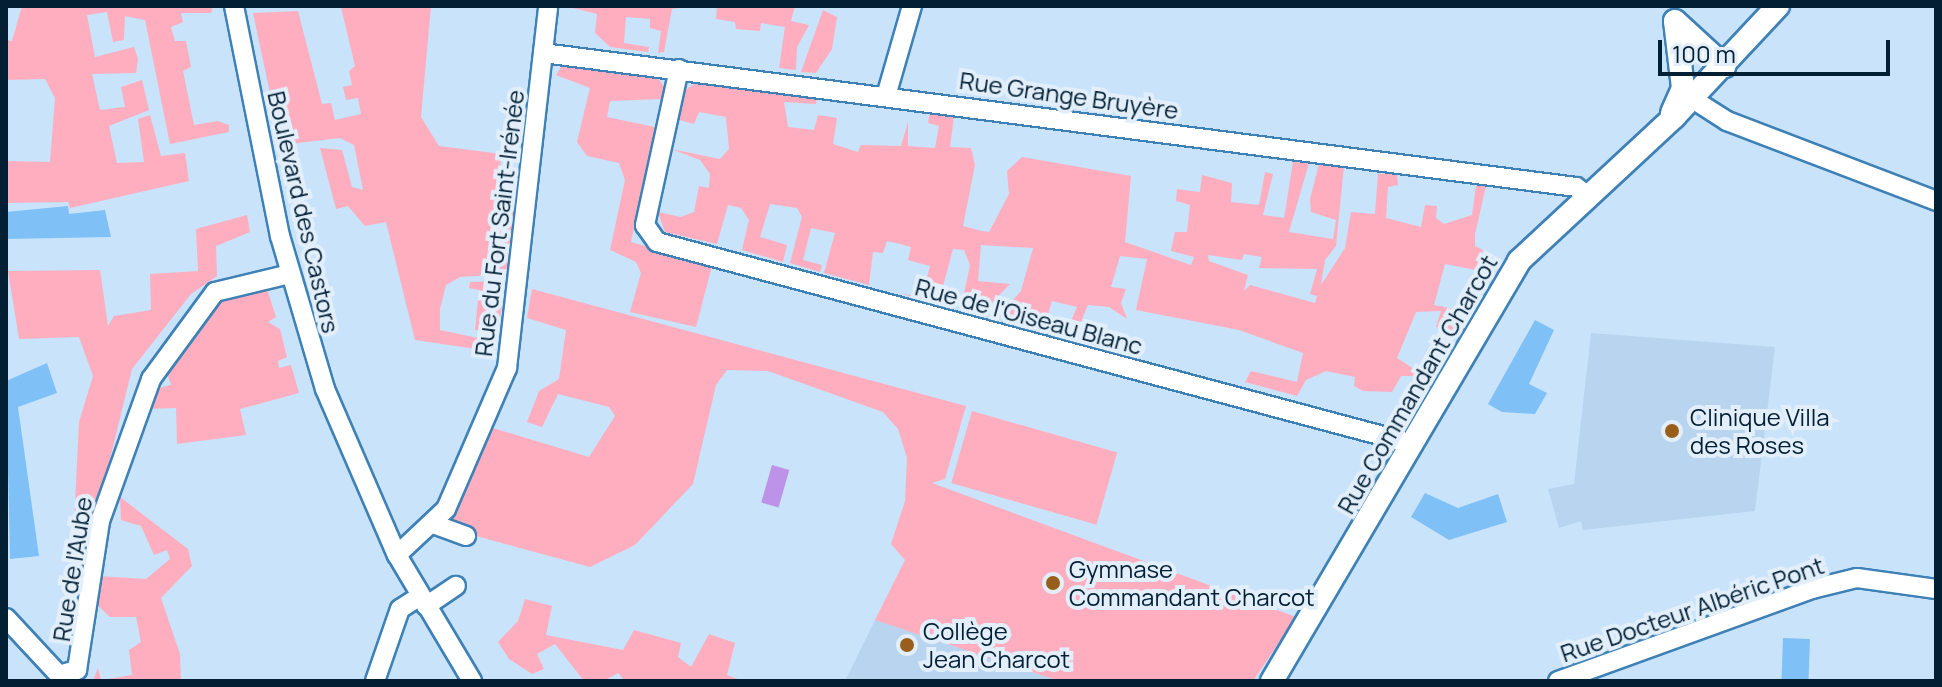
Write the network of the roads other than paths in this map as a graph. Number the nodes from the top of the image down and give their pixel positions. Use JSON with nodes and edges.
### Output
{"nodes":[{"id":1,"x":234,"y":6,"type":"edge"},
{"id":2,"x":548,"y":6,"type":"edge"},
{"id":3,"x":912,"y":6,"type":"edge"},
{"id":4,"x":1778,"y":6,"type":"edge"},
{"id":5,"x":1672,"y":14,"type":"edge"},
{"id":6,"x":543,"y":53,"type":"junction"},
{"id":7,"x":679,"y":69,"type":"junction"},
{"id":8,"x":1716,"y":73,"type":"junction"},
{"id":9,"x":886,"y":96,"type":"junction"},
{"id":10,"x":1691,"y":98,"type":"junction"},
{"id":11,"x":1666,"y":124,"type":"junction"},
{"id":12,"x":1586,"y":194,"type":"junction"},
{"id":13,"x":1936,"y":201,"type":"edge"},
{"id":14,"x":290,"y":274,"type":"junction"},
{"id":15,"x":1409,"y":443,"type":"junction"},
{"id":16,"x":436,"y":525,"type":"junction"},
{"id":17,"x":466,"y":536,"type":"dead end"},
{"id":18,"x":397,"y":555,"type":"junction"},
{"id":19,"x":456,"y":586,"type":"dead end"},
{"id":20,"x":1936,"y":589,"type":"edge"},
{"id":21,"x":423,"y":601,"type":"junction"},
{"id":22,"x":6,"y":618,"type":"edge"},
{"id":23,"x":375,"y":681,"type":"edge"},
{"id":24,"x":472,"y":681,"type":"edge"},
{"id":25,"x":1272,"y":681,"type":"edge"},
{"id":26,"x":1558,"y":681,"type":"edge"}],
"edges":[{"from":1,"to":14,"type":"street","name":"Boulevard des Castors"},
{"from":2,"to":6,"type":"street","name":"Rue du Fort Saint-Irénée"},
{"from":3,"to":9,"type":"street"},
{"from":4,"to":8,"type":"main road","name":"Rue Commandant Charcot"},
{"from":5,"to":8,"type":"main road"},
{"from":5,"to":11,"type":"main road"},
{"from":6,"to":7,"type":"street","name":"Rue Grange Bruyère"},
{"from":6,"to":16,"type":"street","name":"Rue du Fort Saint-Irénée"},
{"from":7,"to":9,"type":"street","name":"Rue Grange Bruyère"},
{"from":7,"to":15,"type":"street","name":"Rue de l'Oiseau Blanc"},
{"from":8,"to":10,"type":"main road","name":"Rue Commandant Charcot"},
{"from":9,"to":12,"type":"street","name":"Rue Grange Bruyère"},
{"from":10,"to":11,"type":"main road","name":"Rue Commandant Charcot"},
{"from":10,"to":13,"type":"street"},
{"from":11,"to":12,"type":"main road","name":"Rue Commandant Charcot"},
{"from":12,"to":15,"type":"main road","name":"Rue Commandant Charcot"},
{"from":14,"to":18,"type":"street","name":"Boulevard des Castors"},
{"from":14,"to":22,"type":"street","name":"Rue de l'Aube"},
{"from":15,"to":25,"type":"main road","name":"Rue Commandant Charcot"},
{"from":16,"to":17,"type":"street"},
{"from":16,"to":18,"type":"street","name":"Rue du Fort Saint-Irénée"},
{"from":18,"to":21,"type":"street","name":"Boulevard des Castors"},
{"from":19,"to":21,"type":"street"},
{"from":20,"to":26,"type":"street","name":"Rue Docteur Albéric Pont"},
{"from":21,"to":23,"type":"street"},
{"from":21,"to":24,"type":"street","name":"Boulevard des Castors"}]}
